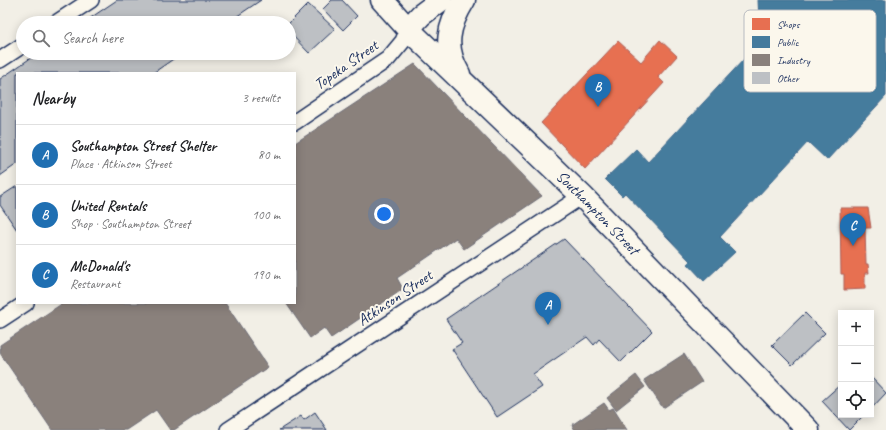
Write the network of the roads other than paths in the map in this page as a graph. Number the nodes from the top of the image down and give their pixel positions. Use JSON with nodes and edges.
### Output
{"nodes":[{"id":1,"x":91,"y":0,"type":"edge"},
{"id":2,"x":382,"y":0,"type":"edge"},
{"id":3,"x":441,"y":0,"type":"edge"},
{"id":4,"x":464,"y":0,"type":"edge"},
{"id":5,"x":67,"y":16,"type":"edge"},
{"id":6,"x":408,"y":29,"type":"junction"},
{"id":7,"x":16,"y":50,"type":"edge"},
{"id":8,"x":0,"y":60,"type":"edge"},
{"id":9,"x":464,"y":84,"type":"junction"},
{"id":10,"x":296,"y":121,"type":"edge"},
{"id":11,"x":582,"y":196,"type":"junction"},
{"id":12,"x":24,"y":304,"type":"edge"},
{"id":13,"x":0,"y":320,"type":"edge"},
{"id":14,"x":228,"y":430,"type":"edge"},
{"id":15,"x":808,"y":430,"type":"edge"}],
"edges":[{"from":1,"to":5,"type":"street"},
{"from":2,"to":6,"type":"main road","name":"Southampton Street"},
{"from":3,"to":6,"type":"main road"},
{"from":4,"to":9,"type":"main road"},
{"from":6,"to":9,"type":"main road","name":"Southampton Street"},
{"from":6,"to":10,"type":"street","name":"Topeka Street"},
{"from":7,"to":8,"type":"street"},
{"from":9,"to":11,"type":"main road","name":"Southampton Street"},
{"from":11,"to":14,"type":"street","name":"Atkinson Street"},
{"from":11,"to":15,"type":"main road","name":"Southampton Street"},
{"from":12,"to":13,"type":"street"}]}
